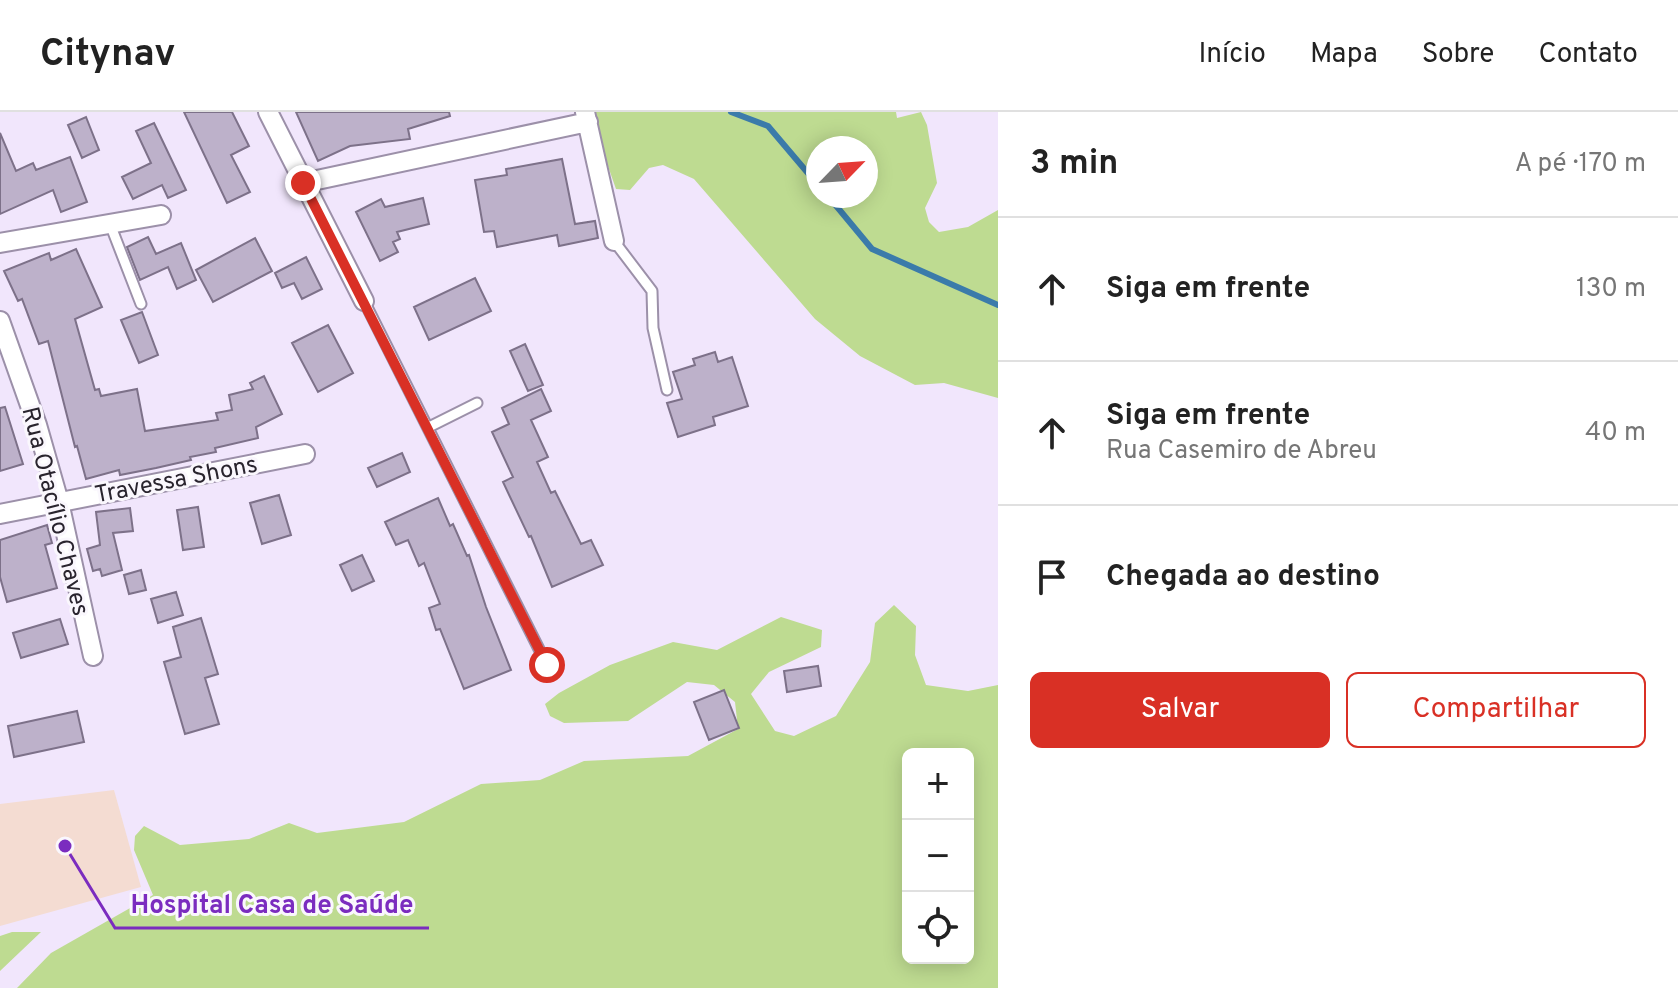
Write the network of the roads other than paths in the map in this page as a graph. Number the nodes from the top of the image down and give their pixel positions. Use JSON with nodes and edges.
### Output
{"nodes":[{"id":1,"x":268,"y":112,"type":"edge"},
{"id":2,"x":586,"y":117,"type":"edge"},
{"id":3,"x":303,"y":183,"type":"junction"},
{"id":4,"x":161,"y":215,"type":"dead end"},
{"id":5,"x":110,"y":224,"type":"junction"},
{"id":6,"x":614,"y":241,"type":"joint"},
{"id":7,"x":0,"y":243,"type":"edge"},
{"id":8,"x":364,"y":301,"type":"joint"},
{"id":9,"x":141,"y":304,"type":"dead end"},
{"id":10,"x":0,"y":321,"type":"edge"},
{"id":11,"x":667,"y":390,"type":"dead end"},
{"id":12,"x":477,"y":403,"type":"dead end"},
{"id":13,"x":429,"y":427,"type":"junction"},
{"id":14,"x":305,"y":454,"type":"dead end"},
{"id":15,"x":59,"y":502,"type":"junction"},
{"id":16,"x":0,"y":514,"type":"edge"},
{"id":17,"x":93,"y":656,"type":"dead end"},
{"id":18,"x":547,"y":665,"type":"dead end"}],
"edges":[{"from":1,"to":3,"type":"street"},
{"from":2,"to":3,"type":"street"},
{"from":2,"to":6,"type":"street"},
{"from":3,"to":8,"type":"street"},
{"from":4,"to":5,"type":"street"},
{"from":5,"to":7,"type":"street"},
{"from":5,"to":9,"type":"lane"},
{"from":6,"to":11,"type":"lane"},
{"from":8,"to":13,"type":"lane"},
{"from":10,"to":15,"type":"street","name":"Rua Otacílio Chaves"},
{"from":12,"to":13,"type":"lane"},
{"from":13,"to":18,"type":"lane"},
{"from":14,"to":15,"type":"street","name":"Travessa Shons"},
{"from":15,"to":16,"type":"street","name":"Travessa Shons"},
{"from":15,"to":17,"type":"street","name":"Rua Otacílio Chaves"}]}
